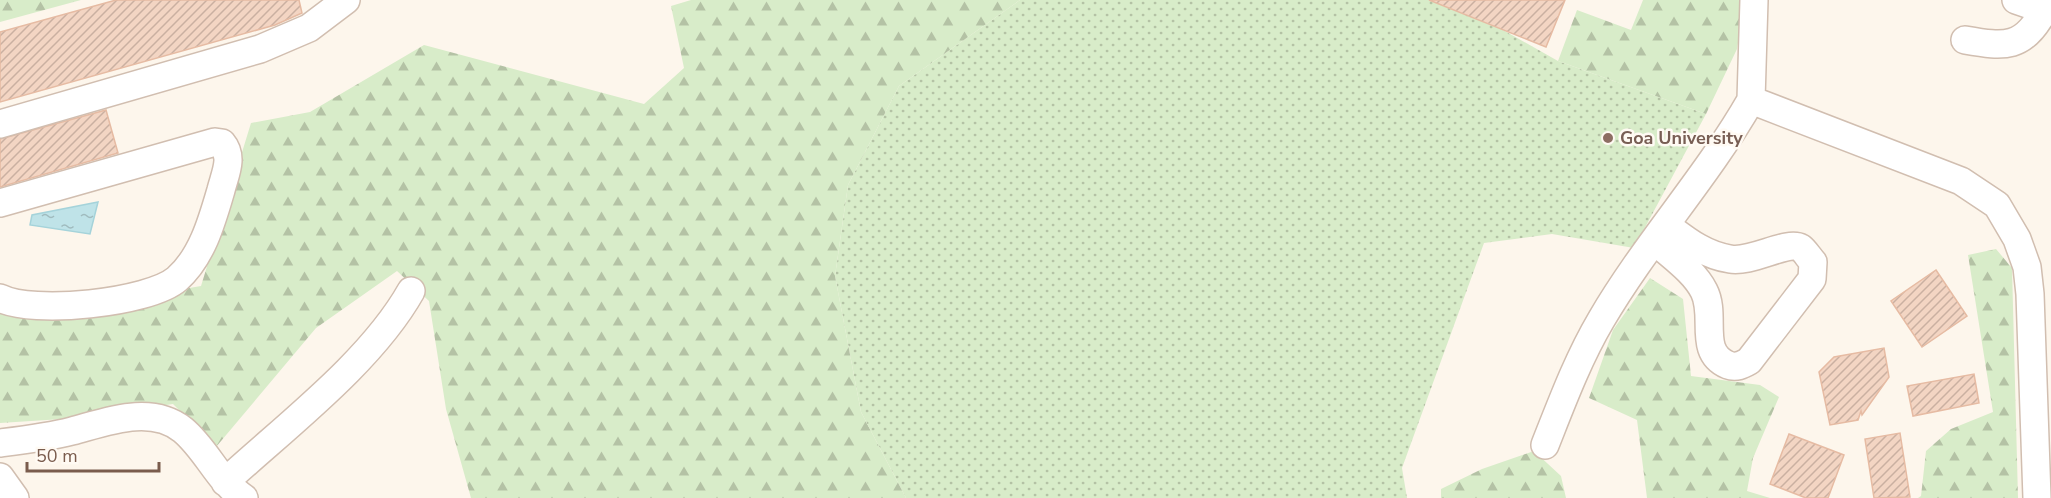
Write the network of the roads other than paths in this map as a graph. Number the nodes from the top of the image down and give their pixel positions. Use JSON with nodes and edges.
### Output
{"nodes":[{"id":1,"x":346,"y":0,"type":"edge"},
{"id":2,"x":1754,"y":0,"type":"edge"},
{"id":3,"x":2016,"y":0,"type":"edge"},
{"id":4,"x":2048,"y":11,"type":"edge"},
{"id":5,"x":1965,"y":40,"type":"dead end"},
{"id":6,"x":1751,"y":100,"type":"junction"},
{"id":7,"x":0,"y":124,"type":"edge"},
{"id":8,"x":0,"y":202,"type":"edge"},
{"id":9,"x":1660,"y":233,"type":"junction"},
{"id":10,"x":411,"y":291,"type":"dead end"},
{"id":11,"x":0,"y":298,"type":"edge"},
{"id":12,"x":0,"y":443,"type":"edge"},
{"id":13,"x":1545,"y":445,"type":"dead end"},
{"id":14,"x":0,"y":477,"type":"edge"},
{"id":15,"x":235,"y":490,"type":"edge"},
{"id":16,"x":15,"y":498,"type":"edge"},
{"id":17,"x":2037,"y":498,"type":"edge"}],
"edges":[{"from":1,"to":7,"type":"street"},
{"from":2,"to":6,"type":"street"},
{"from":3,"to":4,"type":"street"},
{"from":4,"to":5,"type":"street"},
{"from":6,"to":9,"type":"street"},
{"from":6,"to":17,"type":"street"},
{"from":8,"to":11,"type":"street"},
{"from":9,"to":9,"type":"street"},
{"from":9,"to":13,"type":"street"},
{"from":10,"to":15,"type":"street"},
{"from":12,"to":15,"type":"street"},
{"from":14,"to":16,"type":"street"}]}
